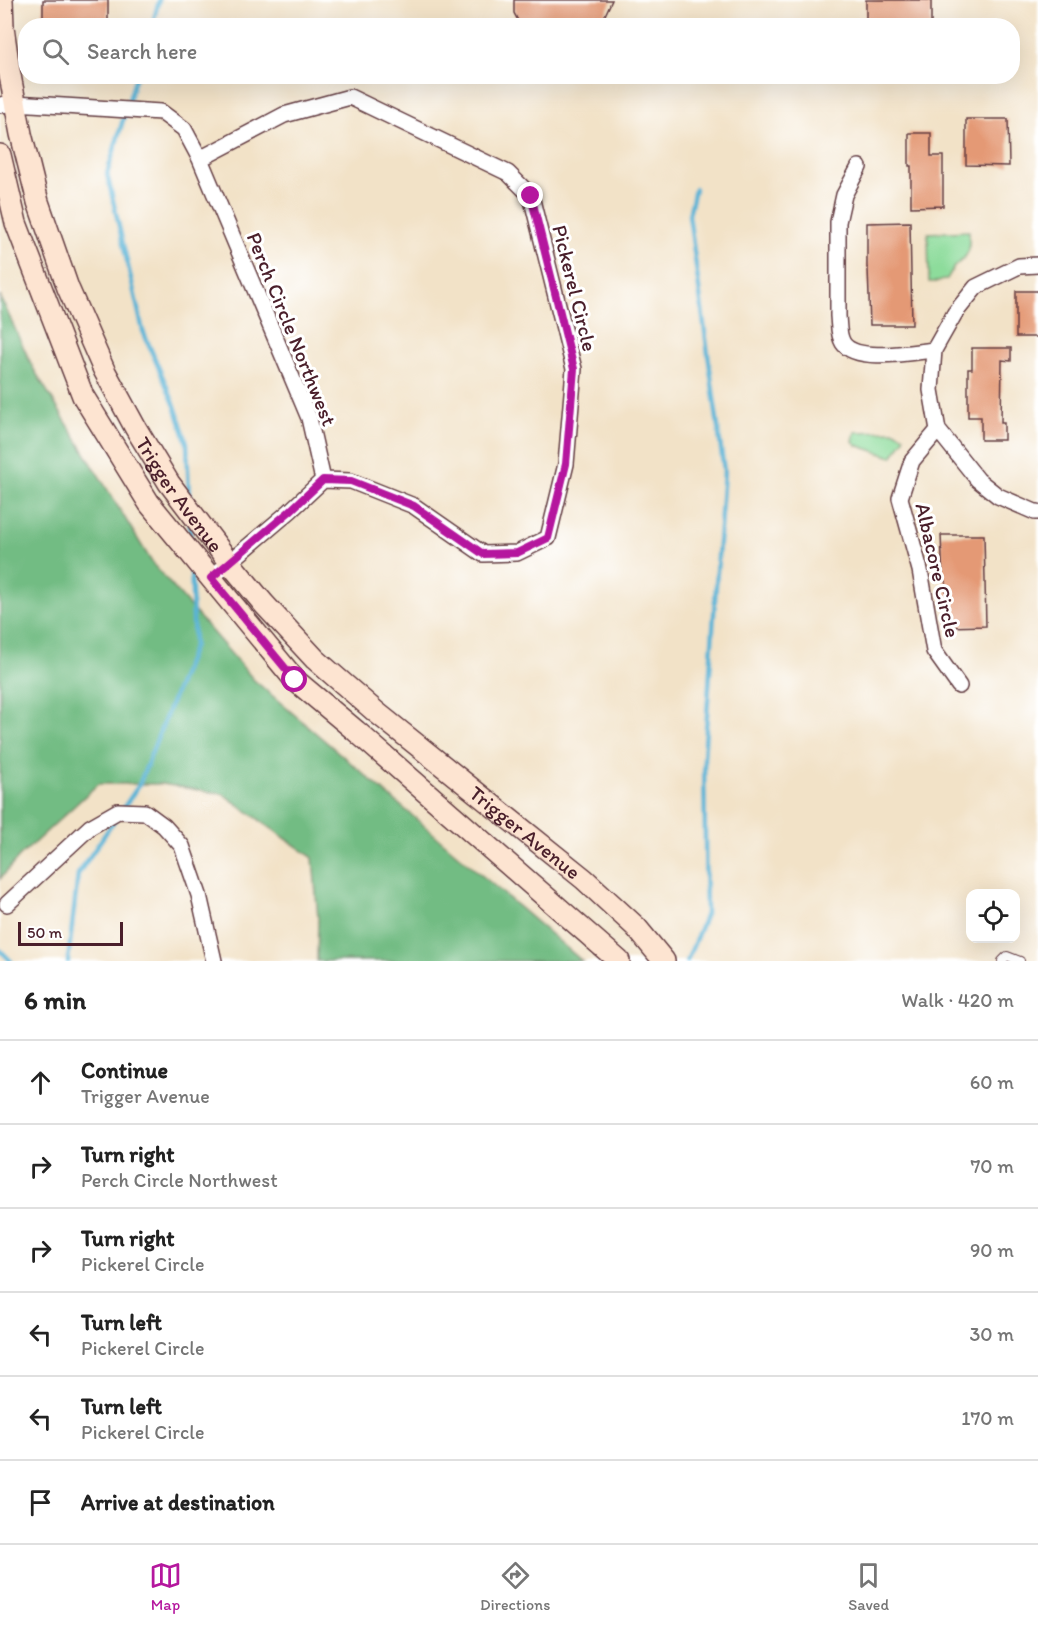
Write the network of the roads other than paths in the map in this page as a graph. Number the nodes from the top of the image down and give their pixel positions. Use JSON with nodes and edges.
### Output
{"nodes":[{"id":1,"x":2,"y":0,"type":"edge"},
{"id":2,"x":8,"y":104,"type":"edge"},
{"id":3,"x":0,"y":155,"type":"edge"},
{"id":4,"x":200,"y":159,"type":"junction"},
{"id":5,"x":859,"y":167,"type":"dead end"},
{"id":6,"x":1038,"y":265,"type":"edge"},
{"id":7,"x":934,"y":350,"type":"junction"},
{"id":8,"x":938,"y":430,"type":"junction"},
{"id":9,"x":323,"y":480,"type":"junction"},
{"id":10,"x":1038,"y":512,"type":"edge"},
{"id":11,"x":229,"y":562,"type":"junction"},
{"id":12,"x":211,"y":578,"type":"junction"},
{"id":13,"x":959,"y":686,"type":"dead end"},
{"id":14,"x":7,"y":904,"type":"dead end"},
{"id":15,"x":214,"y":961,"type":"edge"},
{"id":16,"x":619,"y":961,"type":"edge"},
{"id":17,"x":664,"y":961,"type":"edge"},
{"id":18,"x":1002,"y":961,"type":"edge"},
{"id":19,"x":1020,"y":961,"type":"edge"}],
"edges":[{"from":1,"to":2,"type":"main road","name":"Trigger Avenue"},
{"from":2,"to":4,"type":"street"},
{"from":2,"to":11,"type":"main road","name":"Trigger Avenue"},
{"from":3,"to":12,"type":"main road","name":"Trigger Avenue"},
{"from":4,"to":9,"type":"street","name":"Perch Circle Northwest"},
{"from":4,"to":9,"type":"street","name":"Pickerel Circle"},
{"from":5,"to":7,"type":"street"},
{"from":6,"to":7,"type":"street"},
{"from":7,"to":8,"type":"street"},
{"from":8,"to":10,"type":"street"},
{"from":8,"to":13,"type":"street","name":"Albacore Circle"},
{"from":9,"to":11,"type":"street"},
{"from":11,"to":12,"type":"street"},
{"from":11,"to":17,"type":"main road","name":"Trigger Avenue"},
{"from":12,"to":16,"type":"main road","name":"Trigger Avenue"},
{"from":14,"to":15,"type":"street"},
{"from":18,"to":19,"type":"lane"}]}
